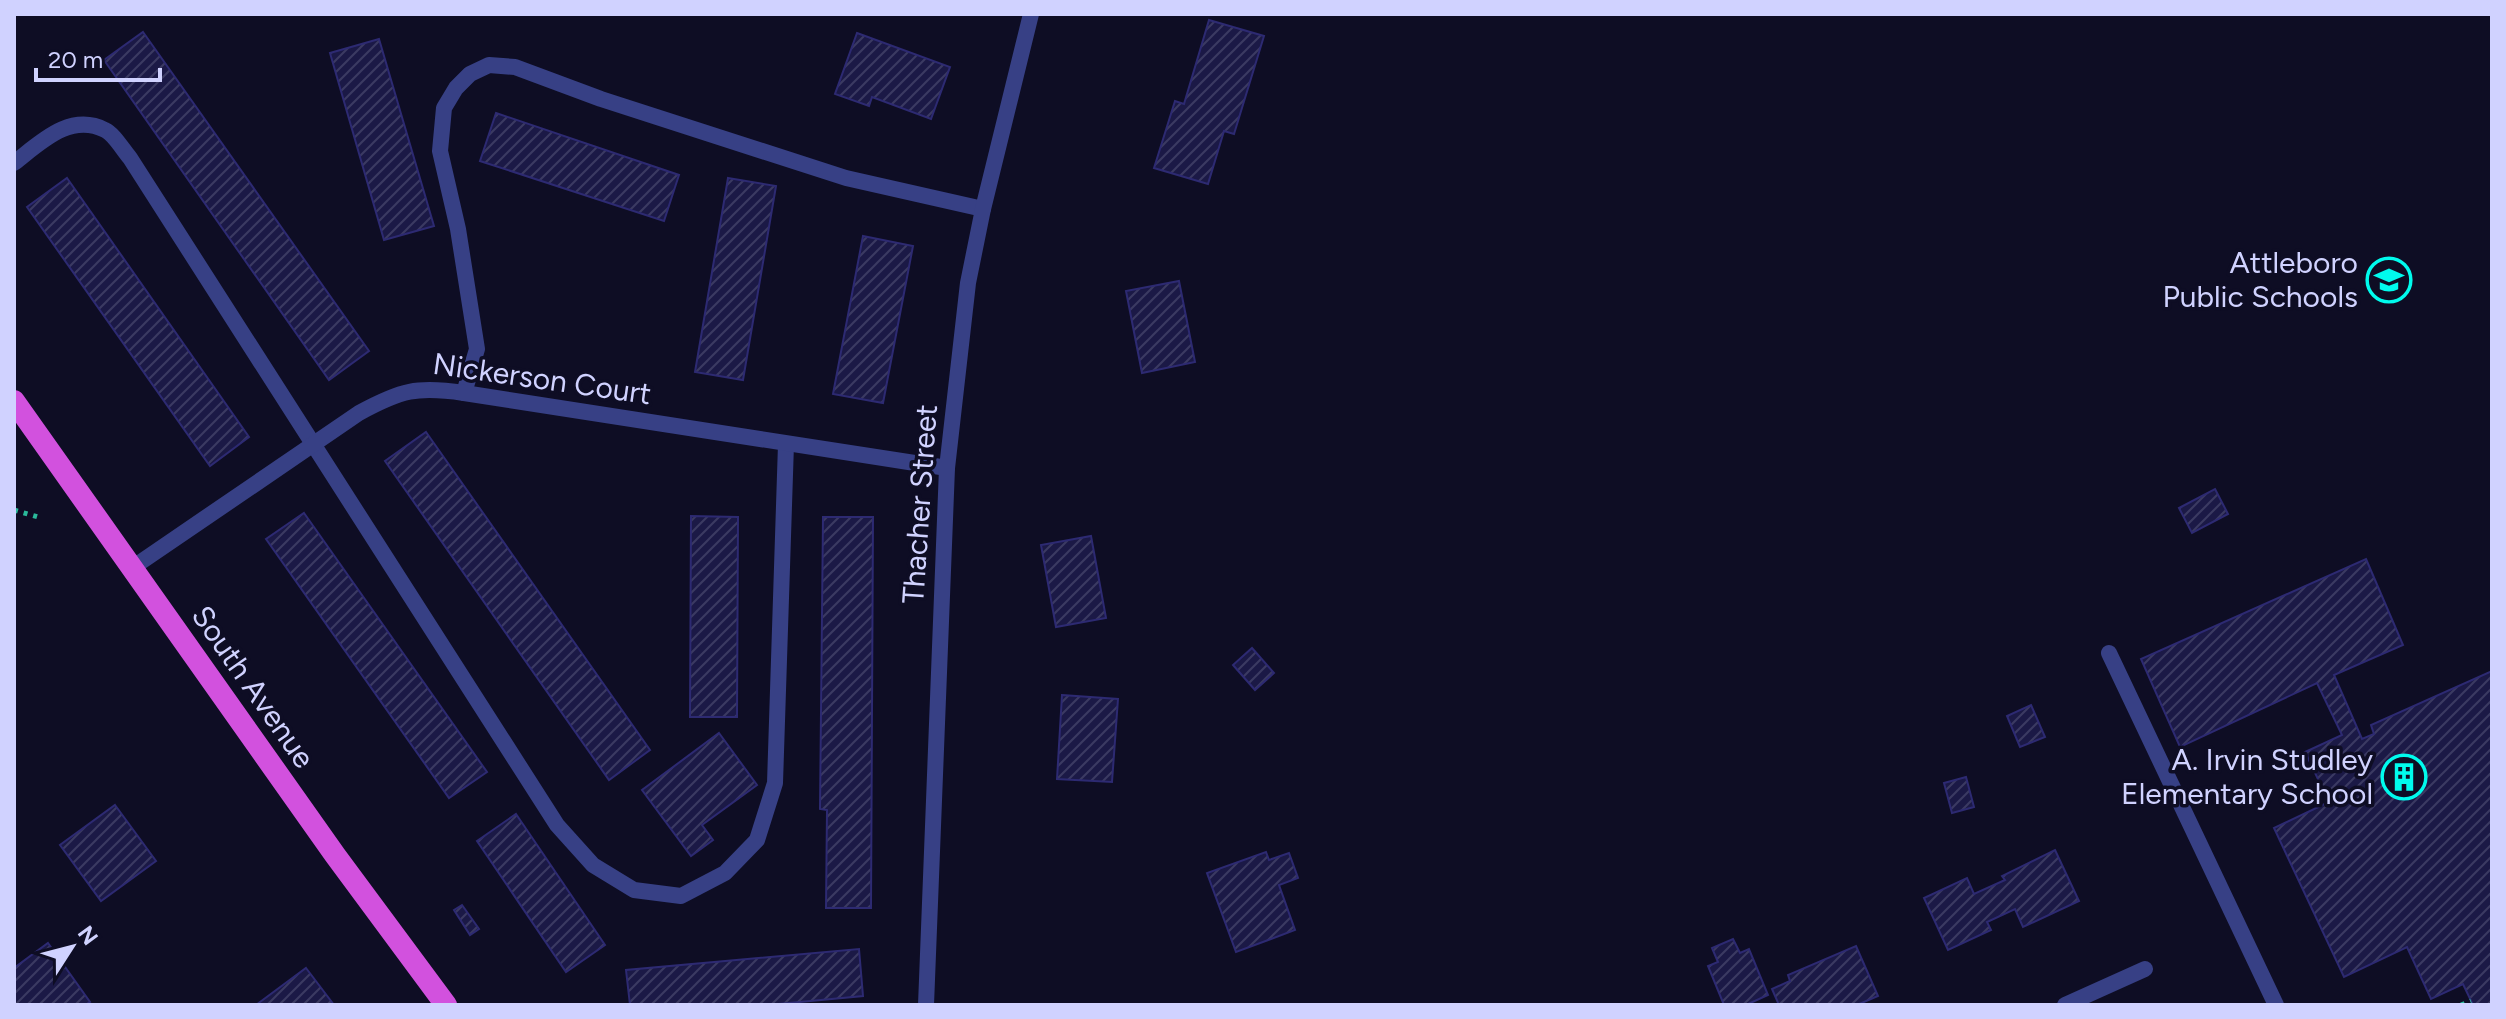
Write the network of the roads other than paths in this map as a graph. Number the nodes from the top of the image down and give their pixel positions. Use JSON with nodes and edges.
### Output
{"nodes":[{"id":1,"x":1031,"y":14,"type":"edge"},
{"id":2,"x":14,"y":163,"type":"edge"},
{"id":3,"x":983,"y":209,"type":"junction"},
{"id":4,"x":464,"y":393,"type":"junction"},
{"id":5,"x":14,"y":401,"type":"edge"},
{"id":6,"x":786,"y":444,"type":"junction"},
{"id":7,"x":314,"y":446,"type":"junction"},
{"id":8,"x":947,"y":468,"type":"junction"},
{"id":9,"x":132,"y":568,"type":"junction"},
{"id":10,"x":2109,"y":653,"type":"dead end"},
{"id":11,"x":2145,"y":969,"type":"dead end"},
{"id":12,"x":446,"y":1005,"type":"edge"},
{"id":13,"x":926,"y":1005,"type":"edge"},
{"id":14,"x":2065,"y":1005,"type":"edge"},
{"id":15,"x":2276,"y":1005,"type":"edge"}],
"edges":[{"from":1,"to":3,"type":"street","name":"Thacher Street"},
{"from":2,"to":7,"type":"street"},
{"from":3,"to":4,"type":"street"},
{"from":3,"to":8,"type":"street","name":"Thacher Street"},
{"from":4,"to":6,"type":"street","name":"Nickerson Court"},
{"from":4,"to":7,"type":"street","name":"Nickerson Court"},
{"from":5,"to":9,"type":"highway","name":"South Avenue"},
{"from":6,"to":7,"type":"street"},
{"from":6,"to":8,"type":"street","name":"Nickerson Court"},
{"from":7,"to":9,"type":"street","name":"Nickerson Court"},
{"from":8,"to":13,"type":"street","name":"Thacher Street"},
{"from":9,"to":12,"type":"highway","name":"South Avenue"},
{"from":10,"to":15,"type":"street"},
{"from":11,"to":14,"type":"street"}]}
